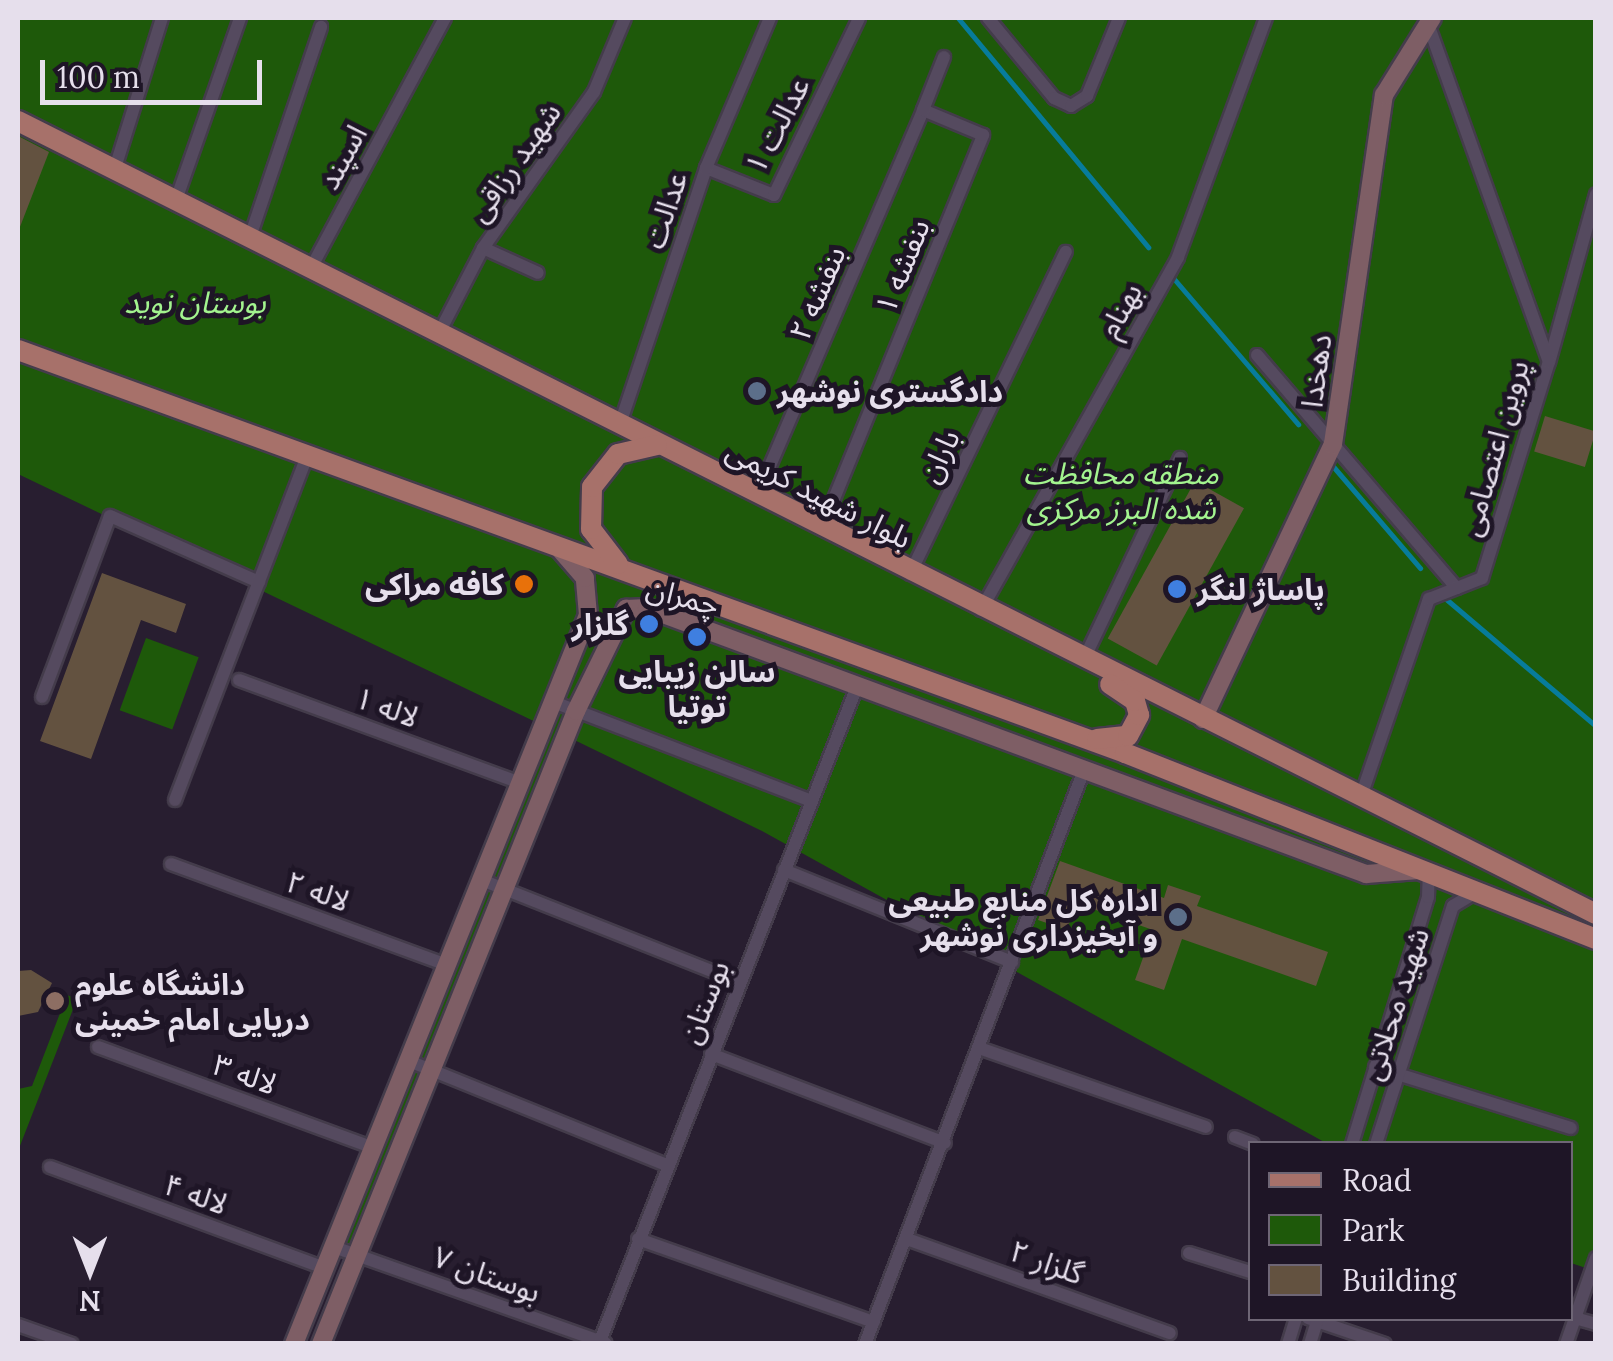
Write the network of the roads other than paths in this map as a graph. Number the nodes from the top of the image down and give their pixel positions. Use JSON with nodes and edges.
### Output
{"nodes":[{"id":1,"x":162,"y":18,"type":"edge"},
{"id":2,"x":240,"y":18,"type":"edge"},
{"id":3,"x":445,"y":18,"type":"edge"},
{"id":4,"x":625,"y":18,"type":"edge"},
{"id":5,"x":770,"y":18,"type":"edge"},
{"id":6,"x":859,"y":18,"type":"edge"},
{"id":7,"x":988,"y":18,"type":"edge"},
{"id":8,"x":1119,"y":18,"type":"edge"},
{"id":9,"x":1266,"y":18,"type":"edge"},
{"id":10,"x":1430,"y":20,"type":"edge"},
{"id":11,"x":322,"y":27,"type":"dead end"},
{"id":12,"x":944,"y":57,"type":"dead end"},
{"id":13,"x":923,"y":110,"type":"junction"},
{"id":14,"x":18,"y":121,"type":"edge"},
{"id":15,"x":114,"y":168,"type":"junction"},
{"id":16,"x":706,"y":168,"type":"junction"},
{"id":17,"x":1596,"y":194,"type":"edge"},
{"id":18,"x":176,"y":200,"type":"junction"},
{"id":19,"x":250,"y":237,"type":"junction"},
{"id":20,"x":483,"y":248,"type":"junction"},
{"id":21,"x":1066,"y":252,"type":"dead end"},
{"id":22,"x":311,"y":268,"type":"junction"},
{"id":23,"x":538,"y":273,"type":"dead end"},
{"id":24,"x":439,"y":334,"type":"junction"},
{"id":25,"x":18,"y":350,"type":"edge"},
{"id":26,"x":1257,"y":355,"type":"dead end"},
{"id":27,"x":1549,"y":362,"type":"junction"},
{"id":28,"x":620,"y":424,"type":"junction"},
{"id":29,"x":1333,"y":444,"type":"junction"},
{"id":30,"x":658,"y":445,"type":"junction"},
{"id":31,"x":308,"y":454,"type":"junction"},
{"id":32,"x":1180,"y":458,"type":"dead end"},
{"id":33,"x":757,"y":496,"type":"junction"},
{"id":34,"x":822,"y":528,"type":"junction"},
{"id":35,"x":552,"y":545,"type":"junction"},
{"id":36,"x":634,"y":574,"type":"junction"},
{"id":37,"x":910,"y":574,"type":"junction"},
{"id":38,"x":259,"y":582,"type":"junction"},
{"id":39,"x":1457,"y":588,"type":"junction"},
{"id":40,"x":981,"y":610,"type":"junction"},
{"id":41,"x":1046,"y":642,"type":"junction"},
{"id":42,"x":1084,"y":659,"type":"junction"},
{"id":43,"x":239,"y":680,"type":"dead end"},
{"id":44,"x":858,"y":684,"type":"junction"},
{"id":45,"x":42,"y":697,"type":"dead end"},
{"id":46,"x":551,"y":702,"type":"junction"},
{"id":47,"x":576,"y":711,"type":"junction"},
{"id":48,"x":1203,"y":720,"type":"junction"},
{"id":49,"x":1085,"y":738,"type":"junction"},
{"id":50,"x":1084,"y":770,"type":"junction"},
{"id":51,"x":518,"y":782,"type":"junction"},
{"id":52,"x":1360,"y":799,"type":"junction"},
{"id":53,"x":175,"y":800,"type":"dead end"},
{"id":54,"x":810,"y":802,"type":"junction"},
{"id":55,"x":171,"y":864,"type":"dead end"},
{"id":56,"x":784,"y":870,"type":"junction"},
{"id":57,"x":1424,"y":872,"type":"junction"},
{"id":58,"x":479,"y":880,"type":"junction"},
{"id":59,"x":503,"y":889,"type":"junction"},
{"id":60,"x":1476,"y":892,"type":"junction"},
{"id":61,"x":1596,"y":914,"type":"edge"},
{"id":62,"x":1596,"y":939,"type":"edge"},
{"id":63,"x":1012,"y":962,"type":"junction"},
{"id":64,"x":447,"y":966,"type":"junction"},
{"id":65,"x":740,"y":982,"type":"junction"},
{"id":66,"x":1398,"y":994,"type":"junction"},
{"id":67,"x":1422,"y":1003,"type":"junction"},
{"id":68,"x":98,"y":1047,"type":"dead end"},
{"id":69,"x":979,"y":1048,"type":"junction"},
{"id":70,"x":710,"y":1054,"type":"junction"},
{"id":71,"x":409,"y":1062,"type":"junction"},
{"id":72,"x":1375,"y":1067,"type":"junction"},
{"id":73,"x":432,"y":1071,"type":"junction"},
{"id":74,"x":1398,"y":1074,"type":"junction"},
{"id":75,"x":1206,"y":1127,"type":"dead end"},
{"id":76,"x":1571,"y":1128,"type":"dead end"},
{"id":77,"x":1235,"y":1137,"type":"dead end"},
{"id":78,"x":1353,"y":1141,"type":"edge"},
{"id":79,"x":1377,"y":1141,"type":"edge"},
{"id":80,"x":1248,"y":1142,"type":"edge"},
{"id":81,"x":945,"y":1143,"type":"junction"},
{"id":82,"x":374,"y":1148,"type":"junction"},
{"id":83,"x":667,"y":1164,"type":"junction"},
{"id":84,"x":50,"y":1167,"type":"dead end"},
{"id":85,"x":638,"y":1239,"type":"junction"},
{"id":86,"x":907,"y":1239,"type":"junction"},
{"id":87,"x":334,"y":1247,"type":"junction"},
{"id":88,"x":1189,"y":1253,"type":"dead end"},
{"id":89,"x":358,"y":1255,"type":"junction"},
{"id":90,"x":1596,"y":1258,"type":"edge"},
{"id":91,"x":325,"y":1268,"type":"junction"},
{"id":92,"x":1248,"y":1271,"type":"edge"},
{"id":93,"x":1575,"y":1318,"type":"junction"},
{"id":94,"x":1318,"y":1321,"type":"edge"},
{"id":95,"x":874,"y":1322,"type":"junction"},
{"id":96,"x":1596,"y":1324,"type":"edge"},
{"id":97,"x":18,"y":1325,"type":"edge"},
{"id":98,"x":1170,"y":1333,"type":"dead end"},
{"id":99,"x":603,"y":1342,"type":"edge"},
{"id":100,"x":72,"y":1344,"type":"edge"},
{"id":101,"x":294,"y":1344,"type":"edge"},
{"id":102,"x":322,"y":1344,"type":"edge"},
{"id":103,"x":865,"y":1344,"type":"edge"},
{"id":104,"x":1385,"y":1344,"type":"edge"},
{"id":105,"x":1566,"y":1344,"type":"edge"}],
"edges":[{"from":1,"to":15,"type":"street"},
{"from":2,"to":18,"type":"street"},
{"from":3,"to":22,"type":"street","name":"اسپند"},
{"from":4,"to":20,"type":"street","name":"شهید رزاقی"},
{"from":5,"to":16,"type":"street","name":"عدالت"},
{"from":6,"to":16,"type":"street","name":"عدالت ۱"},
{"from":7,"to":8,"type":"street"},
{"from":9,"to":40,"type":"street","name":"بهنام"},
{"from":10,"to":27,"type":"street","name":"پروین اعتصامی"},
{"from":10,"to":29,"type":"street","name":"دهخدا"},
{"from":11,"to":19,"type":"street"},
{"from":12,"to":13,"type":"street"},
{"from":13,"to":33,"type":"street","name":"بنفشه ۲"},
{"from":13,"to":34,"type":"street","name":"بنفشه ۱"},
{"from":14,"to":15,"type":"main road","name":"بلوار شهید کریمی"},
{"from":15,"to":18,"type":"main road","name":"بلوار شهید کریمی"},
{"from":16,"to":28,"type":"street","name":"عدالت"},
{"from":17,"to":27,"type":"street"},
{"from":18,"to":19,"type":"main road","name":"بلوار شهید کریمی"},
{"from":19,"to":22,"type":"main road","name":"بلوار شهید کریمی"},
{"from":20,"to":23,"type":"street"},
{"from":20,"to":24,"type":"street","name":"شهید رزاقی"},
{"from":21,"to":37,"type":"street","name":"باران"},
{"from":22,"to":24,"type":"main road","name":"بلوار شهید کریمی"},
{"from":24,"to":28,"type":"main road","name":"بلوار شهید کریمی"},
{"from":25,"to":31,"type":"main road"},
{"from":26,"to":29,"type":"street"},
{"from":27,"to":39,"type":"street","name":"پروین اعتصامی"},
{"from":28,"to":30,"type":"main road","name":"بلوار شهید کریمی"},
{"from":29,"to":39,"type":"street"},
{"from":29,"to":48,"type":"street","name":"دهخدا"},
{"from":30,"to":33,"type":"main road","name":"بلوار شهید کریمی"},
{"from":30,"to":36,"type":"main road"},
{"from":31,"to":35,"type":"main road"},
{"from":31,"to":38,"type":"street"},
{"from":32,"to":42,"type":"street"},
{"from":33,"to":34,"type":"main road","name":"بلوار شهید کریمی"},
{"from":34,"to":37,"type":"main road","name":"بلوار شهید کریمی"},
{"from":35,"to":36,"type":"main road"},
{"from":35,"to":46,"type":"street"},
{"from":36,"to":49,"type":"main road"},
{"from":37,"to":40,"type":"main road","name":"بلوار شهید کریمی"},
{"from":38,"to":45,"type":"street"},
{"from":38,"to":53,"type":"street"},
{"from":39,"to":52,"type":"street","name":"پروین اعتصامی"},
{"from":40,"to":41,"type":"main road","name":"بلوار شهید کریمی"},
{"from":41,"to":42,"type":"main road","name":"بلوار شهید کریمی"},
{"from":41,"to":49,"type":"main road"},
{"from":42,"to":48,"type":"main road","name":"بلوار شهید کریمی"},
{"from":43,"to":51,"type":"street","name":"لاله ۱"},
{"from":44,"to":47,"type":"street","name":"چمران"},
{"from":44,"to":50,"type":"street","name":"چمران"},
{"from":44,"to":54,"type":"street","name":"بوستان"},
{"from":46,"to":47,"type":"street"},
{"from":46,"to":51,"type":"street"},
{"from":47,"to":54,"type":"street"},
{"from":47,"to":59,"type":"street","name":"چمران"},
{"from":48,"to":52,"type":"main road","name":"بلوار شهید کریمی"},
{"from":49,"to":57,"type":"main road"},
{"from":50,"to":57,"type":"street","name":"چمران"},
{"from":50,"to":63,"type":"street"},
{"from":51,"to":58,"type":"street"},
{"from":52,"to":61,"type":"main road","name":"بلوار شهید کریمی"},
{"from":54,"to":56,"type":"street","name":"بوستان"},
{"from":55,"to":64,"type":"street","name":"لاله ۲"},
{"from":56,"to":63,"type":"street"},
{"from":56,"to":65,"type":"street","name":"بوستان"},
{"from":57,"to":60,"type":"main road"},
{"from":57,"to":66,"type":"street"},
{"from":58,"to":59,"type":"street"},
{"from":58,"to":64,"type":"street"},
{"from":59,"to":65,"type":"street"},
{"from":59,"to":73,"type":"street","name":"چمران"},
{"from":60,"to":62,"type":"main road"},
{"from":60,"to":67,"type":"street","name":"شهید محلاتی"},
{"from":63,"to":69,"type":"street"},
{"from":64,"to":71,"type":"street"},
{"from":65,"to":70,"type":"street","name":"بوستان"},
{"from":66,"to":67,"type":"street"},
{"from":66,"to":72,"type":"street"},
{"from":67,"to":74,"type":"street","name":"شهید محلاتی"},
{"from":68,"to":82,"type":"street","name":"لاله ۳"},
{"from":69,"to":75,"type":"street"},
{"from":69,"to":81,"type":"street"},
{"from":70,"to":81,"type":"street"},
{"from":70,"to":83,"type":"street","name":"بوستان"},
{"from":71,"to":73,"type":"street"},
{"from":71,"to":82,"type":"street"},
{"from":72,"to":74,"type":"street"},
{"from":72,"to":78,"type":"street"},
{"from":73,"to":83,"type":"street"},
{"from":73,"to":89,"type":"street","name":"چمران"},
{"from":74,"to":76,"type":"street"},
{"from":74,"to":79,"type":"street","name":"شهید محلاتی"},
{"from":77,"to":80,"type":"street"},
{"from":81,"to":86,"type":"street"},
{"from":82,"to":87,"type":"street"},
{"from":83,"to":85,"type":"street","name":"بوستان"},
{"from":84,"to":91,"type":"street","name":"لاله ۴"},
{"from":85,"to":95,"type":"street"},
{"from":85,"to":99,"type":"street","name":"بوستان"},
{"from":86,"to":95,"type":"street"},
{"from":86,"to":98,"type":"street","name":"گلزار ۲"},
{"from":87,"to":89,"type":"street","name":"بوستان ۷"},
{"from":87,"to":91,"type":"street"},
{"from":88,"to":92,"type":"street"},
{"from":89,"to":99,"type":"street","name":"بوستان ۷"},
{"from":89,"to":102,"type":"street","name":"چمران"},
{"from":90,"to":93,"type":"street"},
{"from":91,"to":101,"type":"street"},
{"from":93,"to":96,"type":"street"},
{"from":93,"to":105,"type":"street"},
{"from":94,"to":104,"type":"street"},
{"from":95,"to":103,"type":"street"},
{"from":97,"to":100,"type":"street"}]}
